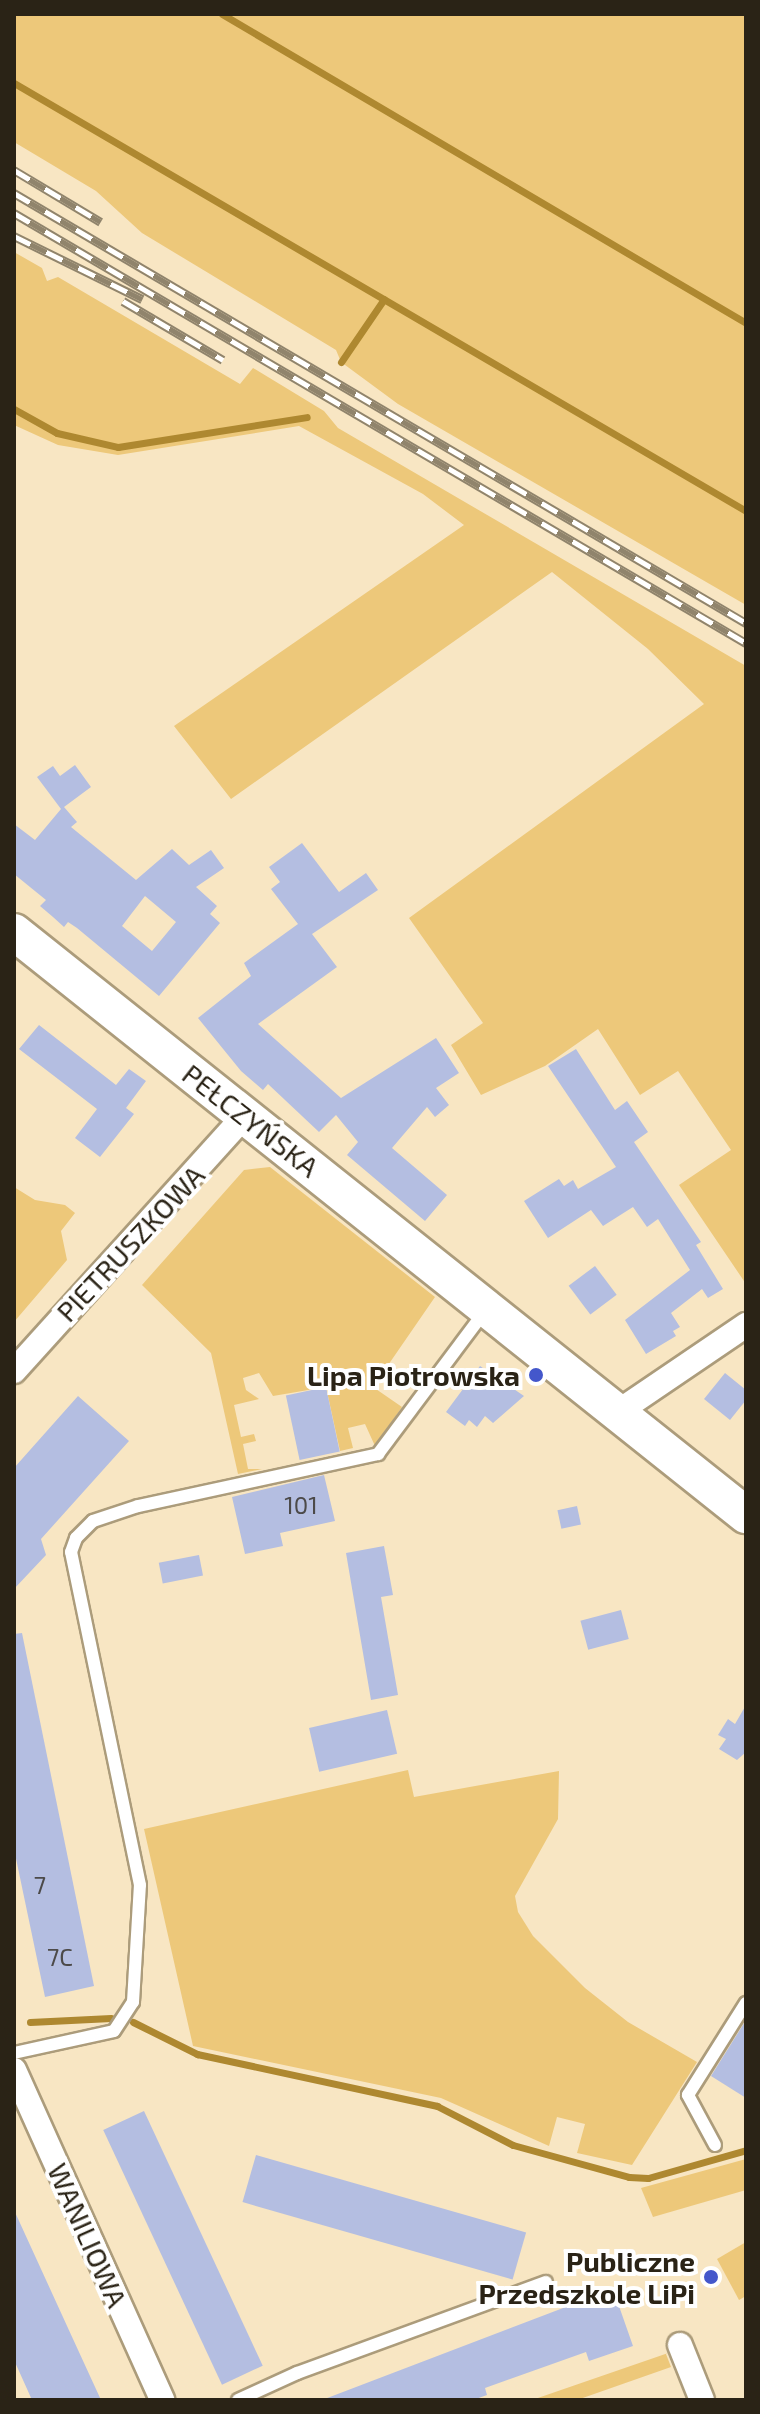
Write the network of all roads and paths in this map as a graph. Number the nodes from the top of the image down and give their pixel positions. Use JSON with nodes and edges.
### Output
{"nodes":[{"id":1,"x":14,"y":932,"type":"edge"},
{"id":2,"x":245,"y":1115,"type":"junction"},
{"id":3,"x":487,"y":1308,"type":"junction"},
{"id":4,"x":746,"y":1325,"type":"edge"},
{"id":5,"x":14,"y":1371,"type":"edge"},
{"id":6,"x":618,"y":1412,"type":"junction"},
{"id":7,"x":742,"y":1504,"type":"edge"},
{"id":8,"x":746,"y":2003,"type":"edge"},
{"id":9,"x":14,"y":2053,"type":"edge"},
{"id":10,"x":14,"y":2070,"type":"edge"},
{"id":11,"x":715,"y":2145,"type":"dead end"},
{"id":12,"x":546,"y":2282,"type":"dead end"},
{"id":13,"x":680,"y":2345,"type":"dead end"},
{"id":14,"x":162,"y":2400,"type":"edge"},
{"id":15,"x":238,"y":2400,"type":"edge"},
{"id":16,"x":702,"y":2400,"type":"edge"}],
"edges":[{"from":1,"to":2,"type":"main road","name":"PEŁCZYŃSKA"},
{"from":2,"to":3,"type":"main road","name":"PEŁCZYŃSKA"},
{"from":2,"to":5,"type":"street","name":"PIETRUSZKOWA"},
{"from":3,"to":6,"type":"main road","name":"PEŁCZYŃSKA"},
{"from":3,"to":9,"type":"lane"},
{"from":4,"to":6,"type":"street"},
{"from":6,"to":7,"type":"main road","name":"PEŁCZYŃSKA"},
{"from":8,"to":11,"type":"lane"},
{"from":10,"to":14,"type":"street","name":"WANILIOWA"},
{"from":12,"to":15,"type":"lane"},
{"from":13,"to":16,"type":"street"}]}
